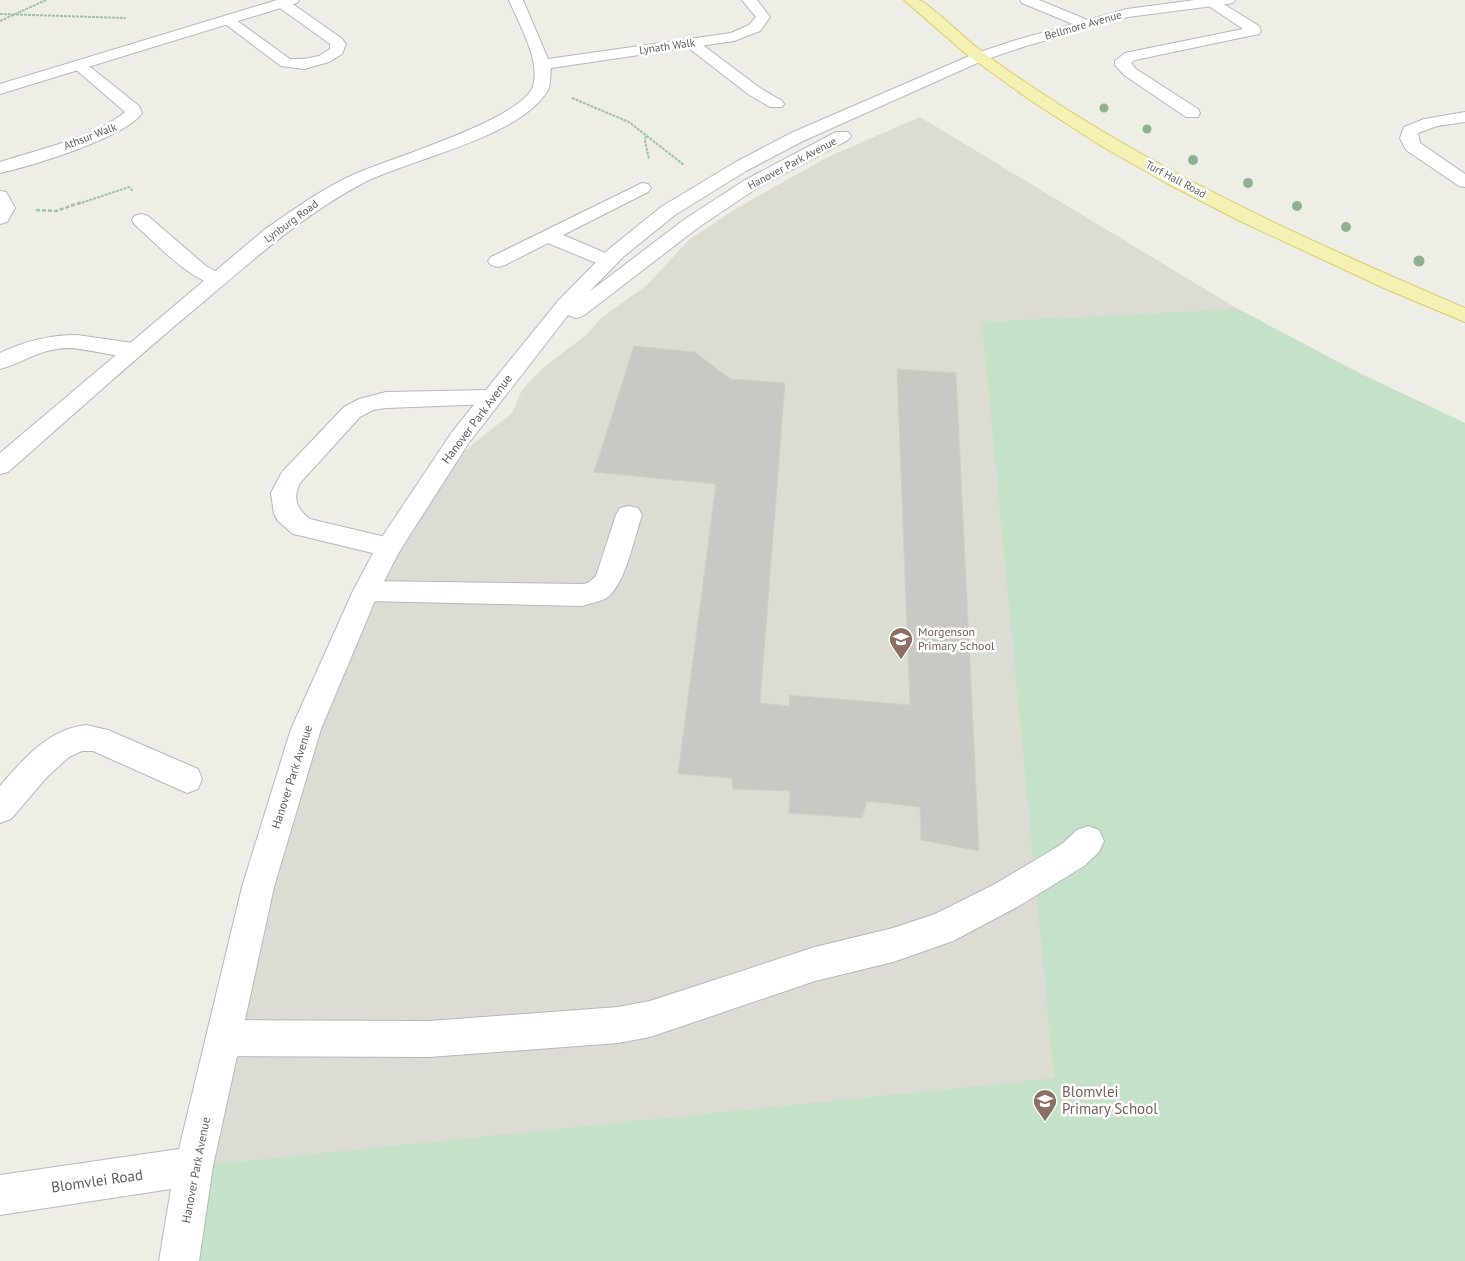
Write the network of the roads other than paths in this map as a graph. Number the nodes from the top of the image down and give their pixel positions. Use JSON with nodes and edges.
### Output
{"nodes":[{"id":1,"x":516,"y":0,"type":"edge"},
{"id":2,"x":749,"y":0,"type":"edge"},
{"id":3,"x":911,"y":0,"type":"edge"},
{"id":4,"x":1028,"y":0,"type":"edge"},
{"id":5,"x":1228,"y":0,"type":"edge"},
{"id":6,"x":287,"y":1,"type":"edge"},
{"id":7,"x":1208,"y":1,"type":"edge"},
{"id":8,"x":1189,"y":6,"type":"junction"},
{"id":9,"x":227,"y":20,"type":"junction"},
{"id":10,"x":1085,"y":24,"type":"junction"},
{"id":11,"x":691,"y":43,"type":"junction"},
{"id":12,"x":1062,"y":46,"type":"dead end"},
{"id":13,"x":979,"y":57,"type":"junction"},
{"id":14,"x":543,"y":64,"type":"junction"},
{"id":15,"x":78,"y":65,"type":"junction"},
{"id":16,"x":0,"y":89,"type":"edge"},
{"id":17,"x":949,"y":89,"type":"dead end"},
{"id":18,"x":776,"y":104,"type":"dead end"},
{"id":19,"x":1192,"y":113,"type":"dead end"},
{"id":20,"x":1465,"y":116,"type":"edge"},
{"id":21,"x":0,"y":168,"type":"edge"},
{"id":22,"x":1465,"y":182,"type":"edge"},
{"id":23,"x":642,"y":188,"type":"dead end"},
{"id":24,"x":141,"y":220,"type":"road end"},
{"id":25,"x":548,"y":236,"type":"junction"},
{"id":26,"x":498,"y":261,"type":"dead end"},
{"id":27,"x":608,"y":261,"type":"junction"},
{"id":28,"x":217,"y":280,"type":"junction"},
{"id":29,"x":1465,"y":316,"type":"edge"},
{"id":30,"x":534,"y":345,"type":"junction"},
{"id":31,"x":132,"y":350,"type":"junction"},
{"id":32,"x":0,"y":362,"type":"edge"},
{"id":33,"x":491,"y":397,"type":"junction"},
{"id":34,"x":0,"y":466,"type":"edge"},
{"id":35,"x":629,"y":515,"type":"dead end"},
{"id":36,"x":389,"y":547,"type":"junction"},
{"id":37,"x":366,"y":591,"type":"junction"},
{"id":38,"x":187,"y":779,"type":"dead end"},
{"id":39,"x":0,"y":809,"type":"edge"},
{"id":40,"x":1088,"y":841,"type":"dead end"},
{"id":41,"x":224,"y":1038,"type":"junction"},
{"id":42,"x":194,"y":1166,"type":"junction"},
{"id":43,"x":0,"y":1195,"type":"edge"},
{"id":44,"x":179,"y":1261,"type":"edge"}],
"edges":[{"from":1,"to":14,"type":"street","name":"Lynburg Road"},
{"from":2,"to":11,"type":"street","name":"Lynath Walk"},
{"from":3,"to":13,"type":"main road","name":"Turf Hall Road"},
{"from":4,"to":10,"type":"street"},
{"from":5,"to":7,"type":"street","name":"Bellmore Avenue"},
{"from":6,"to":9,"type":"street"},
{"from":6,"to":9,"type":"street"},
{"from":7,"to":8,"type":"street","name":"Bellmore Avenue"},
{"from":7,"to":19,"type":"street"},
{"from":8,"to":10,"type":"street","name":"Bellmore Avenue"},
{"from":8,"to":12,"type":"street","name":"Bellmore Avenue"},
{"from":9,"to":15,"type":"street"},
{"from":10,"to":13,"type":"street","name":"Bellmore Avenue"},
{"from":11,"to":14,"type":"street","name":"Lynath Walk"},
{"from":11,"to":18,"type":"street"},
{"from":13,"to":27,"type":"street","name":"Hanover Park Avenue"},
{"from":13,"to":29,"type":"main road","name":"Turf Hall Road"},
{"from":14,"to":28,"type":"street","name":"Lynburg Road"},
{"from":15,"to":16,"type":"street"},
{"from":15,"to":21,"type":"street","name":"Athsur Walk"},
{"from":17,"to":30,"type":"street","name":"Hanover Park Avenue"},
{"from":20,"to":22,"type":"street"},
{"from":23,"to":25,"type":"street"},
{"from":24,"to":28,"type":"street"},
{"from":25,"to":26,"type":"street"},
{"from":25,"to":27,"type":"street"},
{"from":27,"to":30,"type":"street","name":"Hanover Park Avenue"},
{"from":28,"to":31,"type":"street","name":"Lynburg Road"},
{"from":30,"to":33,"type":"street","name":"Hanover Park Avenue"},
{"from":31,"to":32,"type":"street"},
{"from":31,"to":34,"type":"street","name":"Lynburg Road"},
{"from":33,"to":36,"type":"street","name":"Hanover Park Avenue"},
{"from":33,"to":36,"type":"street"},
{"from":35,"to":37,"type":"street"},
{"from":36,"to":37,"type":"street","name":"Hanover Park Avenue"},
{"from":37,"to":41,"type":"street","name":"Hanover Park Avenue"},
{"from":38,"to":39,"type":"street"},
{"from":40,"to":41,"type":"street"},
{"from":41,"to":42,"type":"street","name":"Hanover Park Avenue"},
{"from":42,"to":43,"type":"street","name":"Blomvlei Road"},
{"from":42,"to":44,"type":"street","name":"Hanover Park Avenue"}]}
